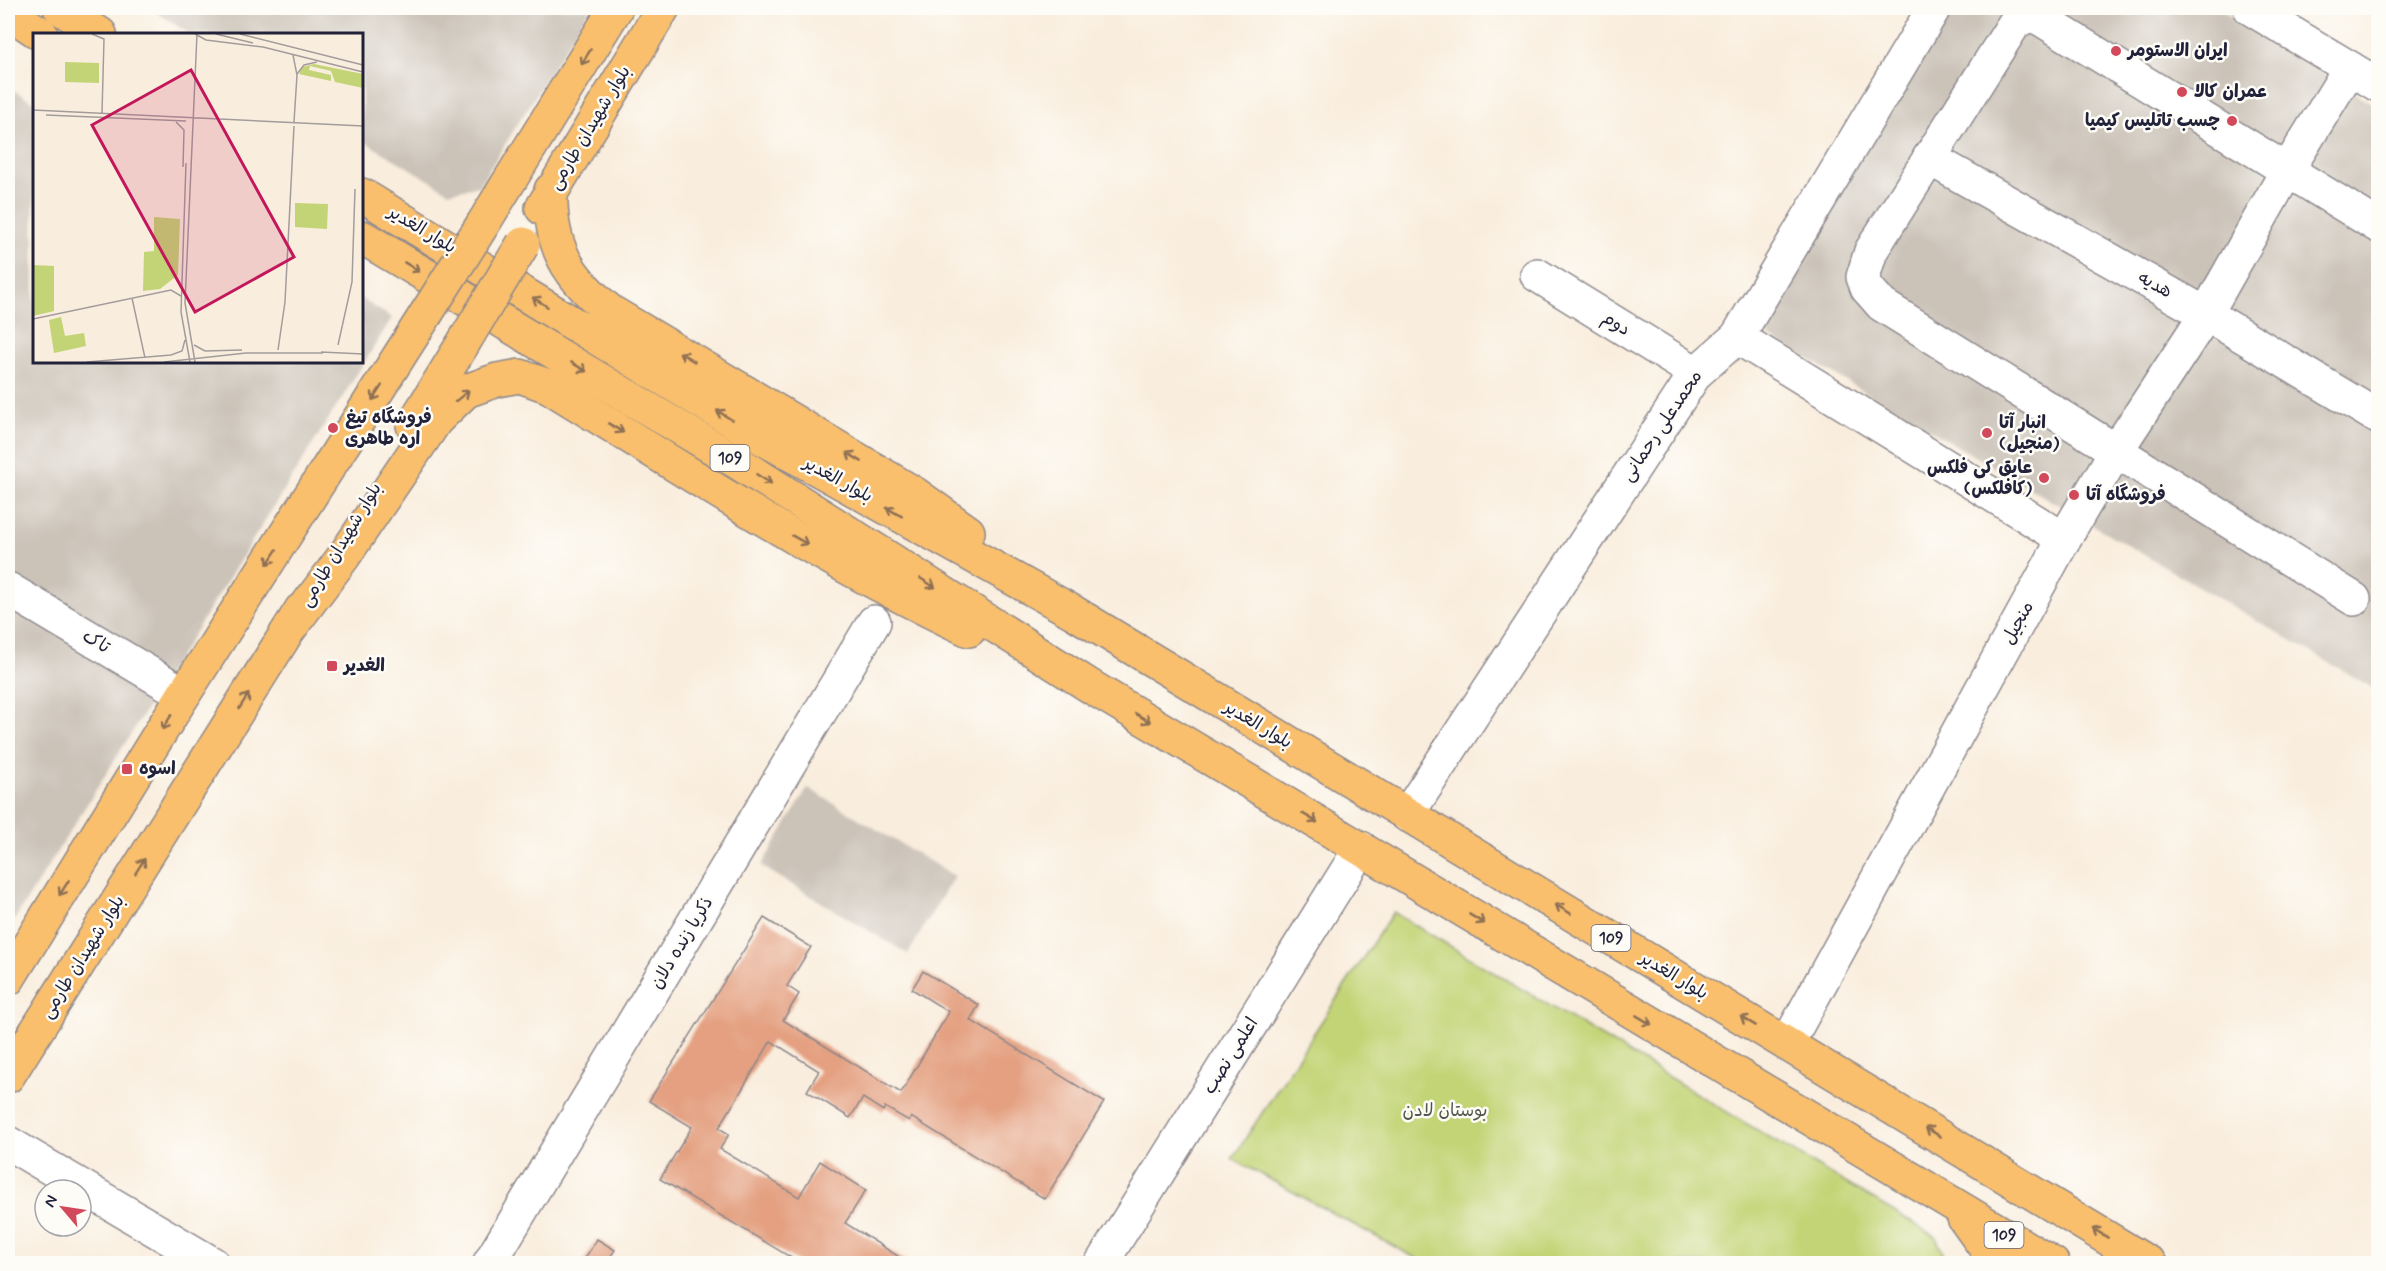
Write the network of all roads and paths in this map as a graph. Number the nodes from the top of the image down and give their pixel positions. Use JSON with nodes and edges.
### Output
{"nodes":[{"id":1,"x":60,"y":8,"type":"edge"},
{"id":2,"x":616,"y":8,"type":"edge"},
{"id":3,"x":663,"y":8,"type":"edge"},
{"id":4,"x":1934,"y":8,"type":"edge"},
{"id":5,"x":2250,"y":8,"type":"edge"},
{"id":6,"x":8,"y":12,"type":"edge"},
{"id":7,"x":40,"y":33,"type":"edge"},
{"id":8,"x":98,"y":33,"type":"edge"},
{"id":9,"x":2350,"y":68,"type":"junction"},
{"id":10,"x":2379,"y":85,"type":"edge"},
{"id":11,"x":1929,"y":158,"type":"junction"},
{"id":12,"x":2288,"y":169,"type":"junction"},
{"id":13,"x":551,"y":190,"type":"junction"},
{"id":14,"x":363,"y":196,"type":"edge"},
{"id":15,"x":2379,"y":226,"type":"edge"},
{"id":16,"x":363,"y":238,"type":"edge"},
{"id":17,"x":1537,"y":275,"type":"dead end"},
{"id":18,"x":2206,"y":314,"type":"junction"},
{"id":19,"x":1737,"y":337,"type":"junction"},
{"id":20,"x":1695,"y":372,"type":"junction"},
{"id":21,"x":2379,"y":417,"type":"edge"},
{"id":22,"x":2116,"y":451,"type":"junction"},
{"id":23,"x":2064,"y":539,"type":"junction"},
{"id":24,"x":8,"y":589,"type":"edge"},
{"id":25,"x":2354,"y":599,"type":"dead end"},
{"id":26,"x":1073,"y":612,"type":"junction"},
{"id":27,"x":874,"y":622,"type":"dead end"},
{"id":28,"x":290,"y":628,"type":"junction"},
{"id":29,"x":1093,"y":688,"type":"junction"},
{"id":30,"x":184,"y":694,"type":"junction"},
{"id":31,"x":1407,"y":815,"type":"junction"},
{"id":32,"x":1360,"y":848,"type":"junction"},
{"id":33,"x":8,"y":979,"type":"edge"},
{"id":34,"x":1787,"y":1044,"type":"junction"},
{"id":35,"x":8,"y":1076,"type":"edge"},
{"id":36,"x":8,"y":1143,"type":"edge"},
{"id":37,"x":1956,"y":1207,"type":"junction"},
{"id":38,"x":213,"y":1263,"type":"edge"},
{"id":39,"x":489,"y":1263,"type":"edge"},
{"id":40,"x":1101,"y":1263,"type":"edge"},
{"id":41,"x":1997,"y":1263,"type":"edge"},
{"id":42,"x":2053,"y":1263,"type":"edge"},
{"id":43,"x":2150,"y":1263,"type":"edge"}],
"edges":[{"from":1,"to":8,"type":"main road"},
{"from":2,"to":30,"type":"main road","one_way":true,"bridge":true},
{"from":3,"to":13,"type":"main road","name":"بلوار شهیدان طارمی"},
{"from":4,"to":19,"type":"street","name":"محمدعلی رحمانی"},
{"from":5,"to":9,"type":"street"},
{"from":6,"to":7,"type":"main road"},
{"from":9,"to":10,"type":"street"},
{"from":9,"to":12,"type":"street","name":"منجیل"},
{"from":11,"to":12,"type":"street"},
{"from":11,"to":18,"type":"street","name":"هدیه"},
{"from":11,"to":22,"type":"street"},
{"from":12,"to":15,"type":"street"},
{"from":12,"to":18,"type":"street","name":"منجیل"},
{"from":26,"to":13,"type":"main road","one_way":true},
{"from":13,"to":28,"type":"main road","name":"بلوار شهیدان طارمی","bridge":true},
{"from":26,"to":14,"type":"main road","name":"بلوار الغدیر","number":"109","one_way":true},
{"from":16,"to":29,"type":"main road","name":"بلوار الغدیر","number":"109","one_way":true},
{"from":17,"to":20,"type":"street","name":"دوم"},
{"from":18,"to":21,"type":"street","name":"هدیه"},
{"from":18,"to":22,"type":"street","name":"منجیل"},
{"from":19,"to":20,"type":"street","name":"محمدعلی رحمانی"},
{"from":19,"to":23,"type":"street"},
{"from":20,"to":31,"type":"street","name":"محمدعلی رحمانی"},
{"from":22,"to":23,"type":"street","name":"منجیل"},
{"from":22,"to":25,"type":"street"},
{"from":23,"to":34,"type":"street","name":"منجیل"},
{"from":24,"to":30,"type":"street","name":"تاک"},
{"from":26,"to":31,"type":"main road","name":"بلوار الغدیر","number":"109"},
{"from":27,"to":39,"type":"street","name":"ذکریا زنده دلان"},
{"from":28,"to":29,"type":"main road","one_way":true},
{"from":35,"to":28,"type":"main road","name":"بلوار شهیدان طارمی","one_way":true},
{"from":29,"to":32,"type":"main road","name":"بلوار الغدیر","number":"109","one_way":true},
{"from":30,"to":33,"type":"main road","one_way":true},
{"from":34,"to":31,"type":"main road","name":"بلوار الغدیر","number":"109","one_way":true},
{"from":32,"to":37,"type":"main road","name":"بلوار الغدیر","number":"109","one_way":true},
{"from":32,"to":40,"type":"street","name":"اعلمی نصب"},
{"from":43,"to":34,"type":"main road","name":"بلوار الغدیر","number":"109","one_way":true},
{"from":36,"to":38,"type":"street"},
{"from":37,"to":41,"type":"main road"},
{"from":37,"to":42,"type":"main road","name":"بلوار الغدیر","number":"109"}]}
